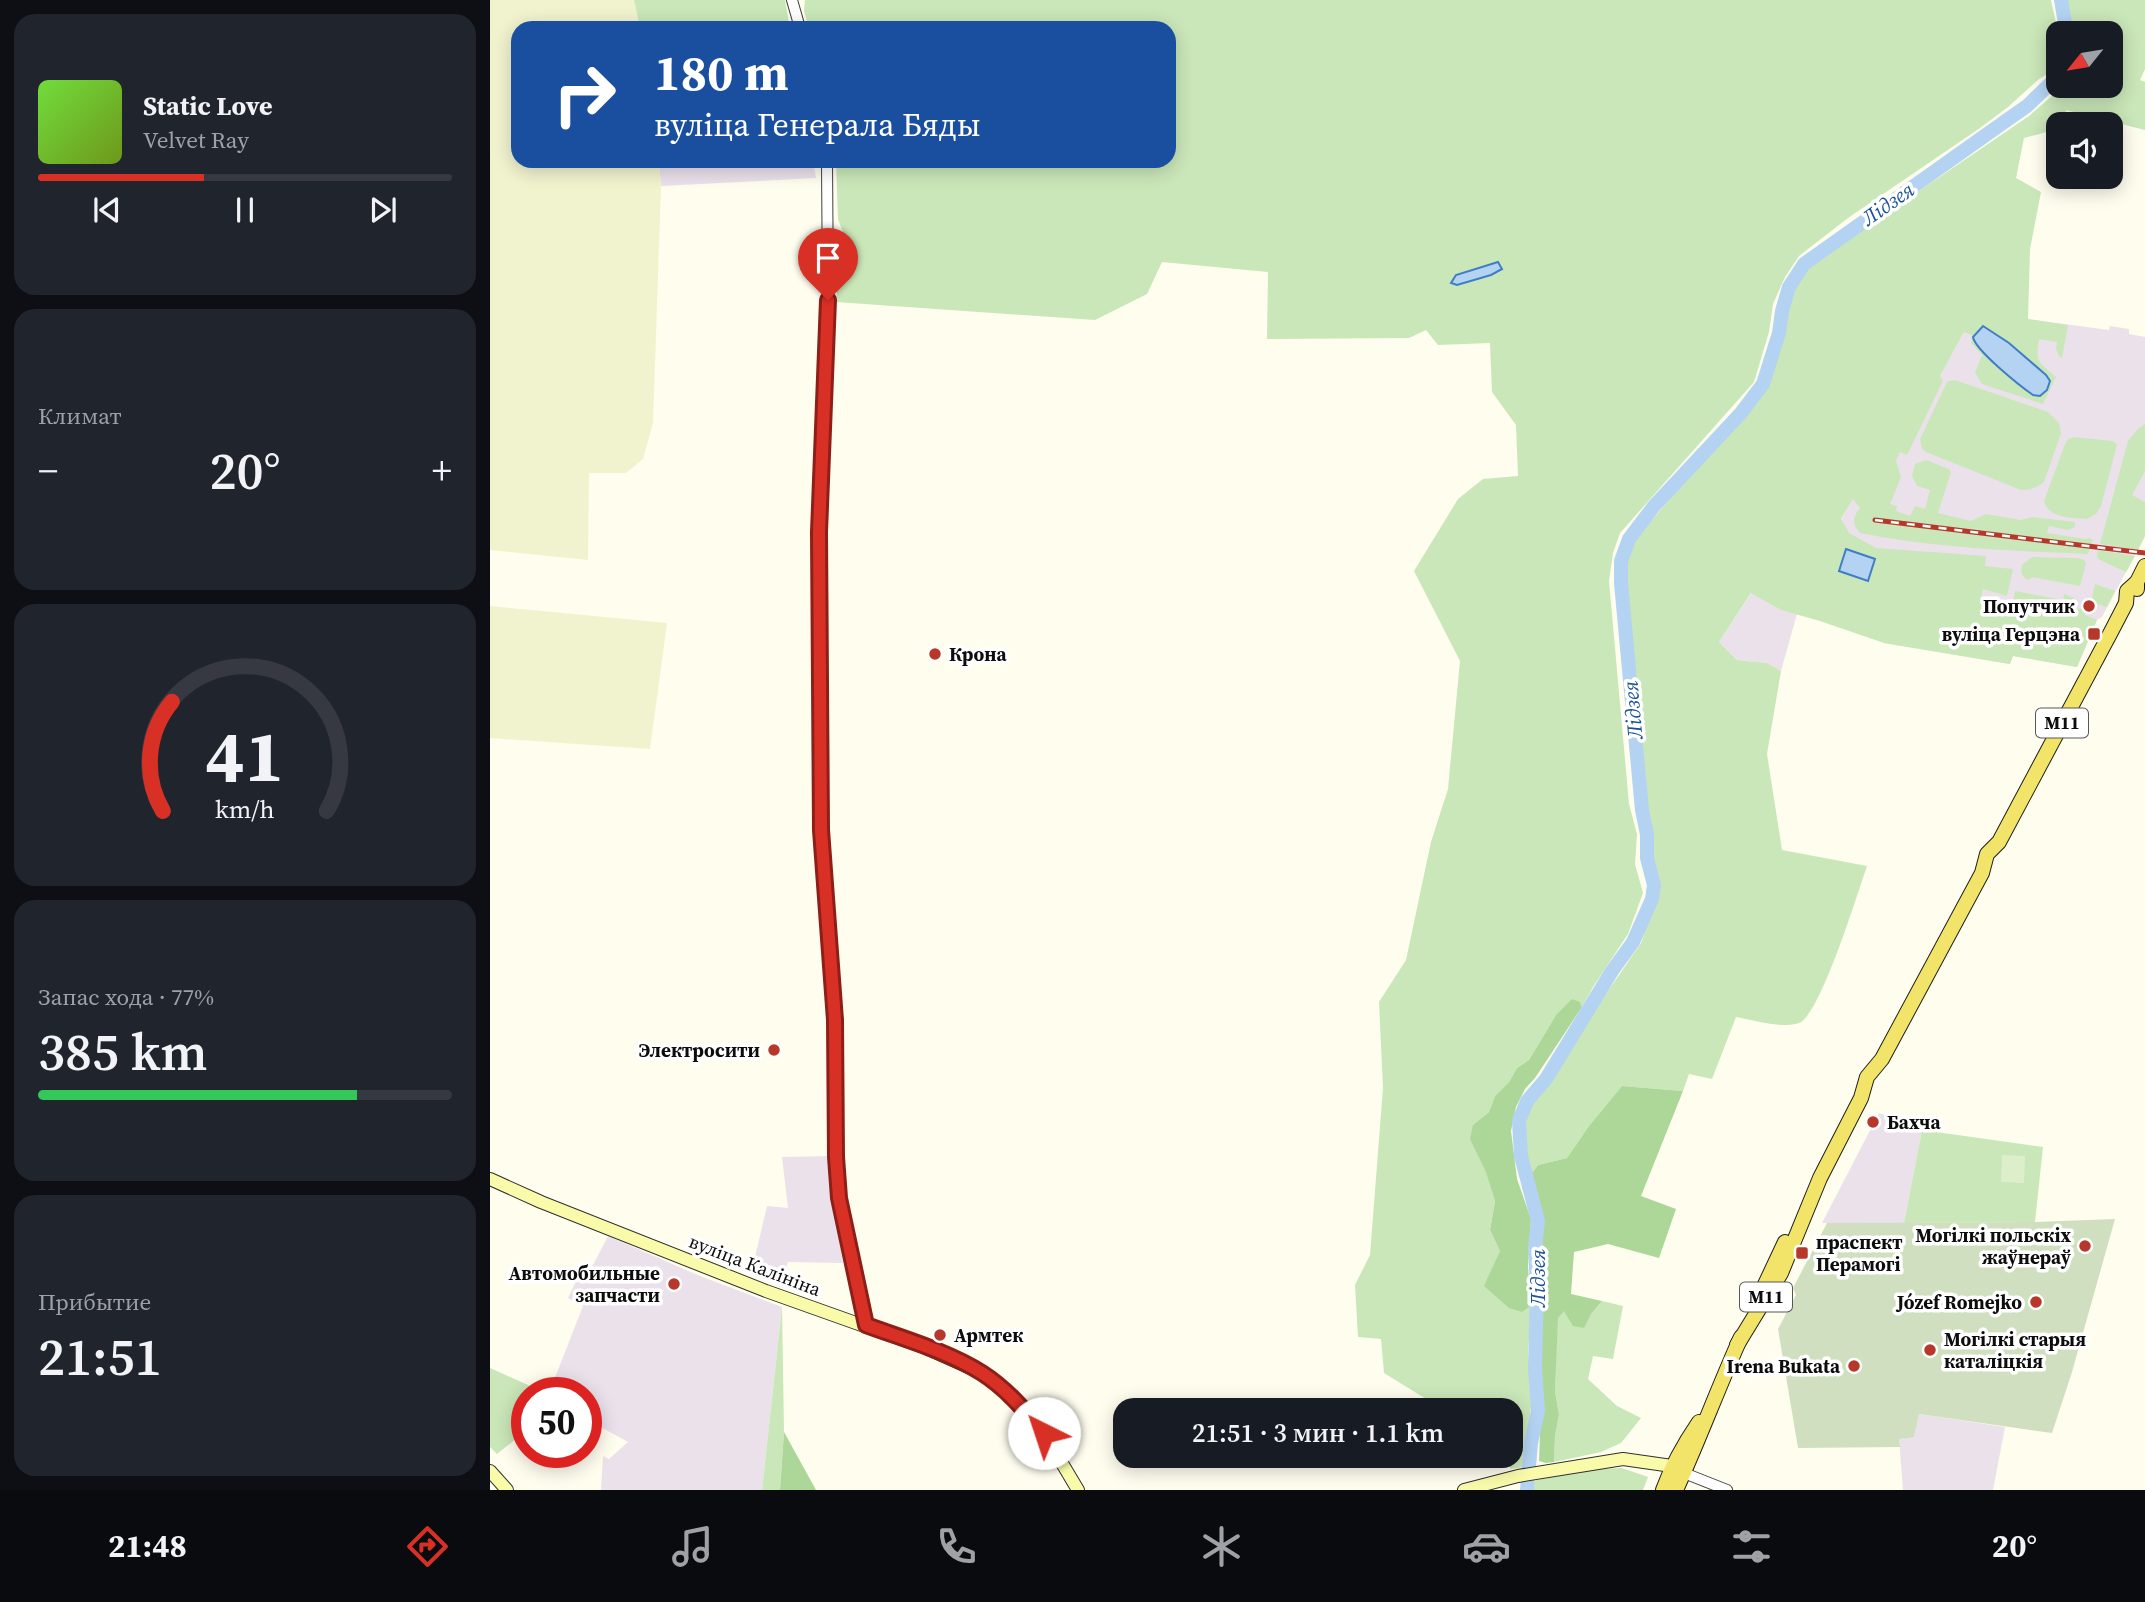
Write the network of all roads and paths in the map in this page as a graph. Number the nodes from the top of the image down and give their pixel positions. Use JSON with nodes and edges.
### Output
{"nodes":[{"id":1,"x":792,"y":0,"type":"edge"},
{"id":2,"x":798,"y":21,"type":"edge"},
{"id":3,"x":827,"y":168,"type":"edge"},
{"id":4,"x":2145,"y":566,"type":"edge"},
{"id":5,"x":490,"y":1179,"type":"edge"},
{"id":6,"x":866,"y":1325,"type":"junction"},
{"id":7,"x":1678,"y":1469,"type":"junction"},
{"id":8,"x":490,"y":1471,"type":"edge"},
{"id":9,"x":508,"y":1490,"type":"edge"},
{"id":10,"x":1078,"y":1490,"type":"edge"},
{"id":11,"x":1464,"y":1490,"type":"edge"},
{"id":12,"x":1664,"y":1490,"type":"edge"},
{"id":13,"x":1676,"y":1490,"type":"edge"},
{"id":14,"x":1727,"y":1490,"type":"edge"}],
"edges":[{"from":1,"to":2,"type":"street"},
{"from":3,"to":6,"type":"street"},
{"from":4,"to":7,"type":"main road","number":"М11"},
{"from":5,"to":6,"type":"main road","name":"вуліца Калініна"},
{"from":6,"to":10,"type":"main road","name":"вуліца Калініна"},
{"from":7,"to":11,"type":"main road"},
{"from":7,"to":12,"type":"main road"},
{"from":7,"to":13,"type":"main road"},
{"from":7,"to":14,"type":"street"},
{"from":8,"to":9,"type":"main road"}]}
